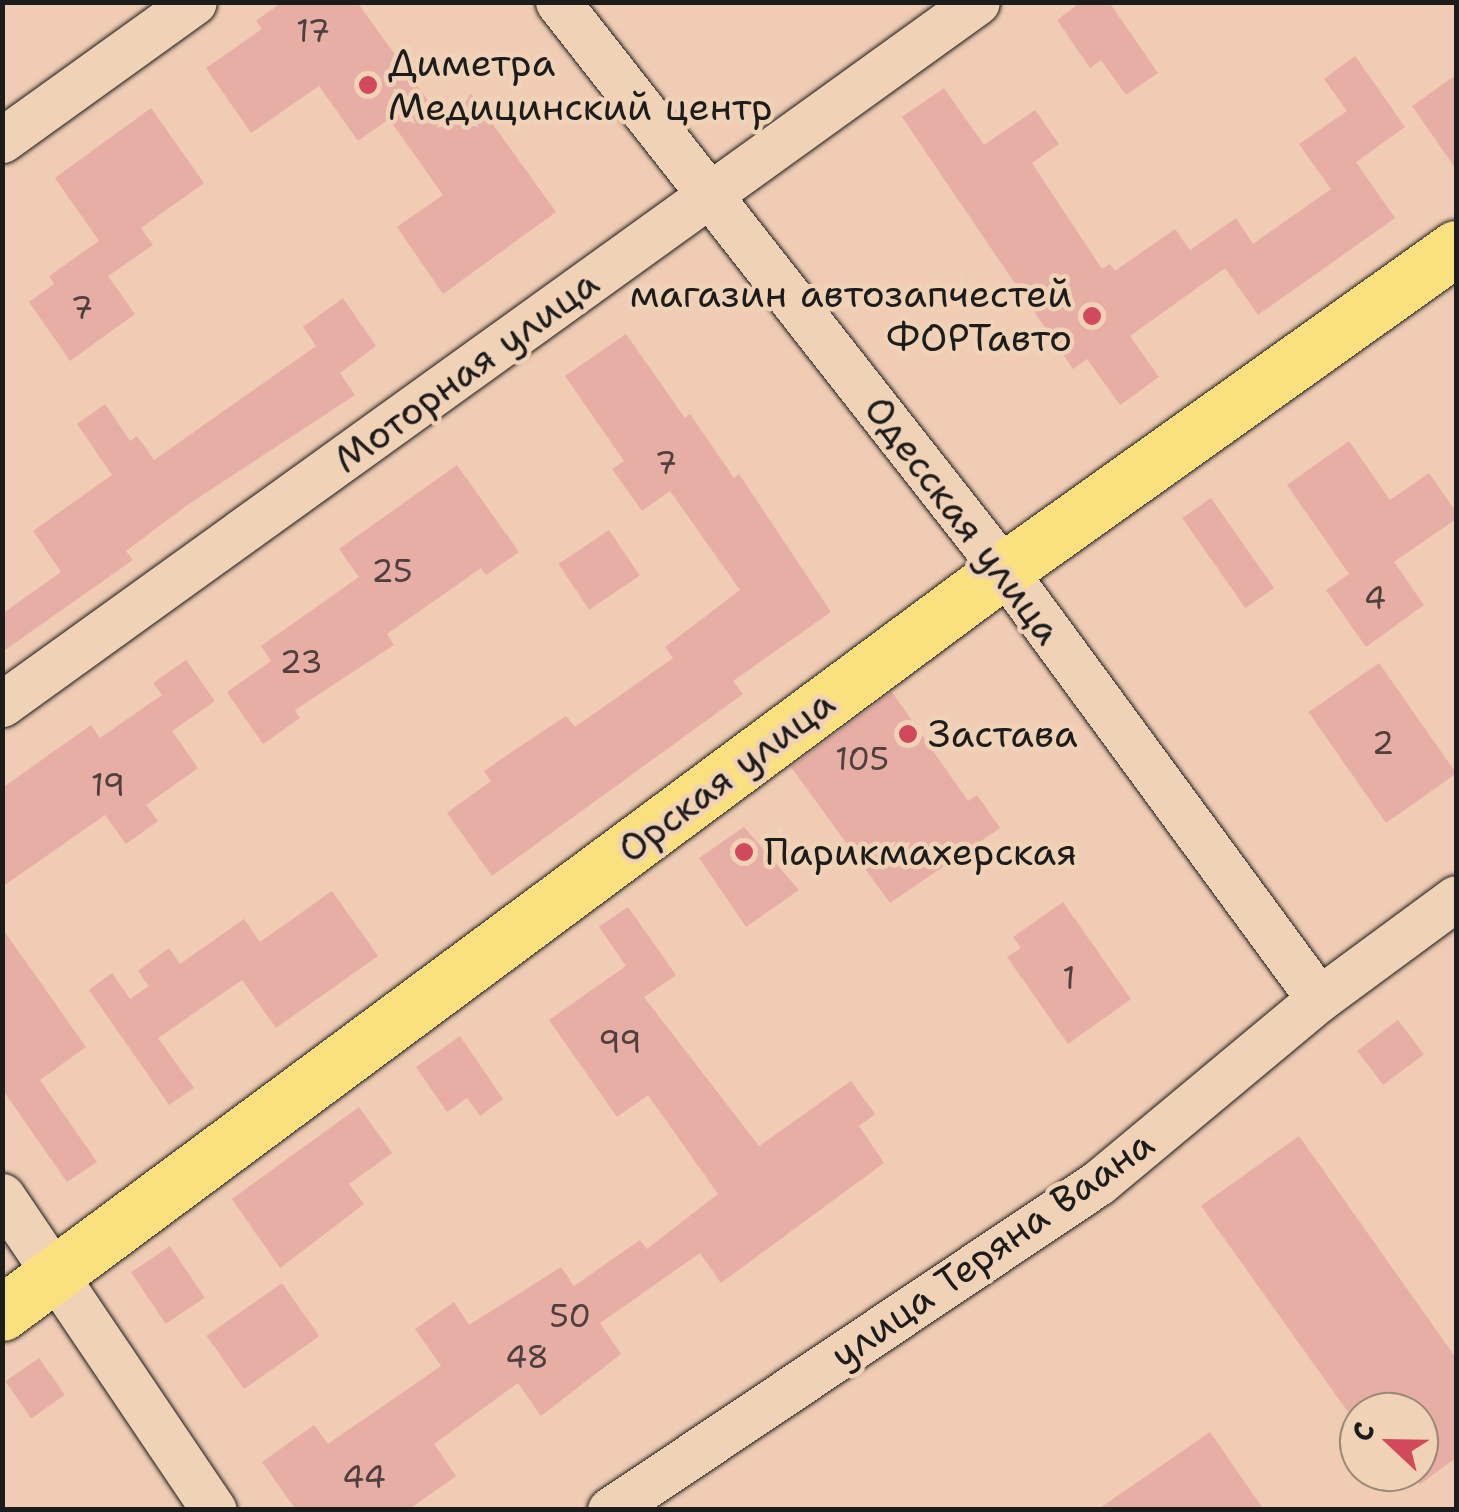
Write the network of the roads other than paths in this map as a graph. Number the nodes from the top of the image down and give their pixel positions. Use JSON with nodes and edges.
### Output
{"nodes":[{"id":1,"x":194,"y":2,"type":"edge"},
{"id":2,"x":558,"y":2,"type":"edge"},
{"id":3,"x":977,"y":2,"type":"edge"},
{"id":4,"x":2,"y":140,"type":"edge"},
{"id":5,"x":711,"y":194,"type":"junction"},
{"id":6,"x":1456,"y":248,"type":"edge"},
{"id":7,"x":1004,"y":570,"type":"junction"},
{"id":8,"x":2,"y":704,"type":"edge"},
{"id":9,"x":1456,"y":898,"type":"edge"},
{"id":10,"x":1320,"y":998,"type":"junction"},
{"id":11,"x":2,"y":1196,"type":"edge"},
{"id":12,"x":56,"y":1276,"type":"junction"},
{"id":13,"x":2,"y":1313,"type":"edge"},
{"id":14,"x":214,"y":1510,"type":"edge"},
{"id":15,"x":610,"y":1510,"type":"edge"}],
"edges":[{"from":1,"to":4,"type":"street"},
{"from":2,"to":5,"type":"street","name":"Одесская улица"},
{"from":3,"to":5,"type":"street","name":"Моторная улица"},
{"from":5,"to":7,"type":"street","name":"Одесская улица"},
{"from":5,"to":8,"type":"street","name":"Моторная улица"},
{"from":6,"to":7,"type":"main road","name":"Орская улица"},
{"from":7,"to":10,"type":"street","name":"Одесская улица"},
{"from":7,"to":12,"type":"main road","name":"Орская улица"},
{"from":9,"to":10,"type":"street","name":"улица Теряна Ваана"},
{"from":10,"to":15,"type":"street","name":"улица Теряна Ваана"},
{"from":11,"to":12,"type":"street"},
{"from":12,"to":13,"type":"main road","name":"Орская улица"},
{"from":12,"to":14,"type":"street"}]}
